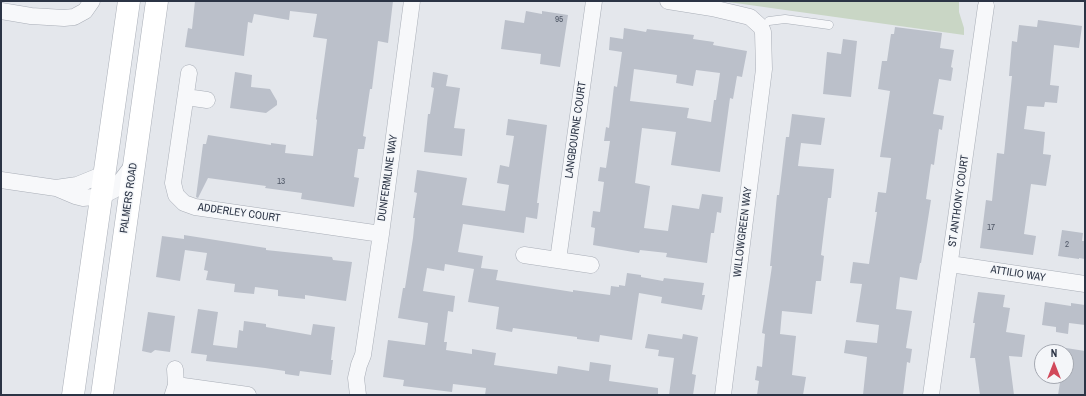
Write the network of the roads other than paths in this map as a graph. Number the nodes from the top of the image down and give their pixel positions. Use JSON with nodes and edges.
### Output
{"nodes":[{"id":1,"x":92,"y":1,"type":"edge"},
{"id":2,"x":102,"y":1,"type":"edge"},
{"id":3,"x":129,"y":1,"type":"edge"},
{"id":4,"x":157,"y":1,"type":"edge"},
{"id":5,"x":412,"y":1,"type":"edge"},
{"id":6,"x":594,"y":1,"type":"edge"},
{"id":7,"x":668,"y":1,"type":"edge"},
{"id":8,"x":986,"y":6,"type":"dead end"},
{"id":9,"x":1,"y":11,"type":"edge"},
{"id":10,"x":31,"y":16,"type":"junction"},
{"id":11,"x":765,"y":24,"type":"junction"},
{"id":12,"x":829,"y":25,"type":"dead end"},
{"id":13,"x":189,"y":73,"type":"dead end"},
{"id":14,"x":186,"y":97,"type":"junction"},
{"id":15,"x":207,"y":100,"type":"dead end"},
{"id":16,"x":134,"y":163,"type":"junction"},
{"id":17,"x":104,"y":174,"type":"junction"},
{"id":18,"x":1,"y":180,"type":"edge"},
{"id":19,"x":56,"y":188,"type":"junction"},
{"id":20,"x":101,"y":196,"type":"junction"},
{"id":21,"x":381,"y":234,"type":"junction"},
{"id":22,"x":524,"y":255,"type":"dead end"},
{"id":23,"x":558,"y":260,"type":"junction"},
{"id":24,"x":950,"y":264,"type":"junction"},
{"id":25,"x":591,"y":265,"type":"dead end"},
{"id":26,"x":1085,"y":284,"type":"edge"},
{"id":27,"x":363,"y":355,"type":"junction"},
{"id":28,"x":175,"y":383,"type":"edge"},
{"id":29,"x":73,"y":395,"type":"edge"},
{"id":30,"x":102,"y":395,"type":"edge"},
{"id":31,"x":248,"y":395,"type":"edge"},
{"id":32,"x":358,"y":395,"type":"edge"},
{"id":33,"x":364,"y":395,"type":"edge"},
{"id":34,"x":723,"y":395,"type":"edge"},
{"id":35,"x":931,"y":395,"type":"edge"}],
"edges":[{"from":1,"to":10,"type":"street"},
{"from":2,"to":10,"type":"street"},
{"from":3,"to":17,"type":"main road"},
{"from":4,"to":16,"type":"main road","name":"PALMERS ROAD"},
{"from":5,"to":21,"type":"street","name":"DUNFERMLINE WAY"},
{"from":6,"to":23,"type":"street","name":"LANGBOURNE COURT"},
{"from":7,"to":11,"type":"street"},
{"from":8,"to":24,"type":"street","name":"ST ANTHONY COURT"},
{"from":9,"to":10,"type":"street"},
{"from":11,"to":12,"type":"lane"},
{"from":11,"to":34,"type":"street","name":"WILLOWGREEN WAY"},
{"from":13,"to":14,"type":"street","name":"ADDERLEY COURT"},
{"from":14,"to":15,"type":"street"},
{"from":14,"to":21,"type":"street","name":"ADDERLEY COURT"},
{"from":16,"to":20,"type":"street"},
{"from":16,"to":30,"type":"main road","name":"PALMERS ROAD"},
{"from":17,"to":19,"type":"street"},
{"from":17,"to":20,"type":"main road"},
{"from":18,"to":19,"type":"street"},
{"from":19,"to":20,"type":"street"},
{"from":20,"to":29,"type":"main road"},
{"from":21,"to":27,"type":"street","name":"DUNFERMLINE WAY"},
{"from":22,"to":23,"type":"street"},
{"from":23,"to":25,"type":"street"},
{"from":24,"to":26,"type":"street","name":"ATTILIO WAY"},
{"from":24,"to":35,"type":"street","name":"ST ANTHONY COURT"},
{"from":27,"to":32,"type":"street","name":"DUNFERMLINE WAY"},
{"from":27,"to":33,"type":"street","name":"DUNFERMLINE WAY"},
{"from":28,"to":31,"type":"street"}]}
